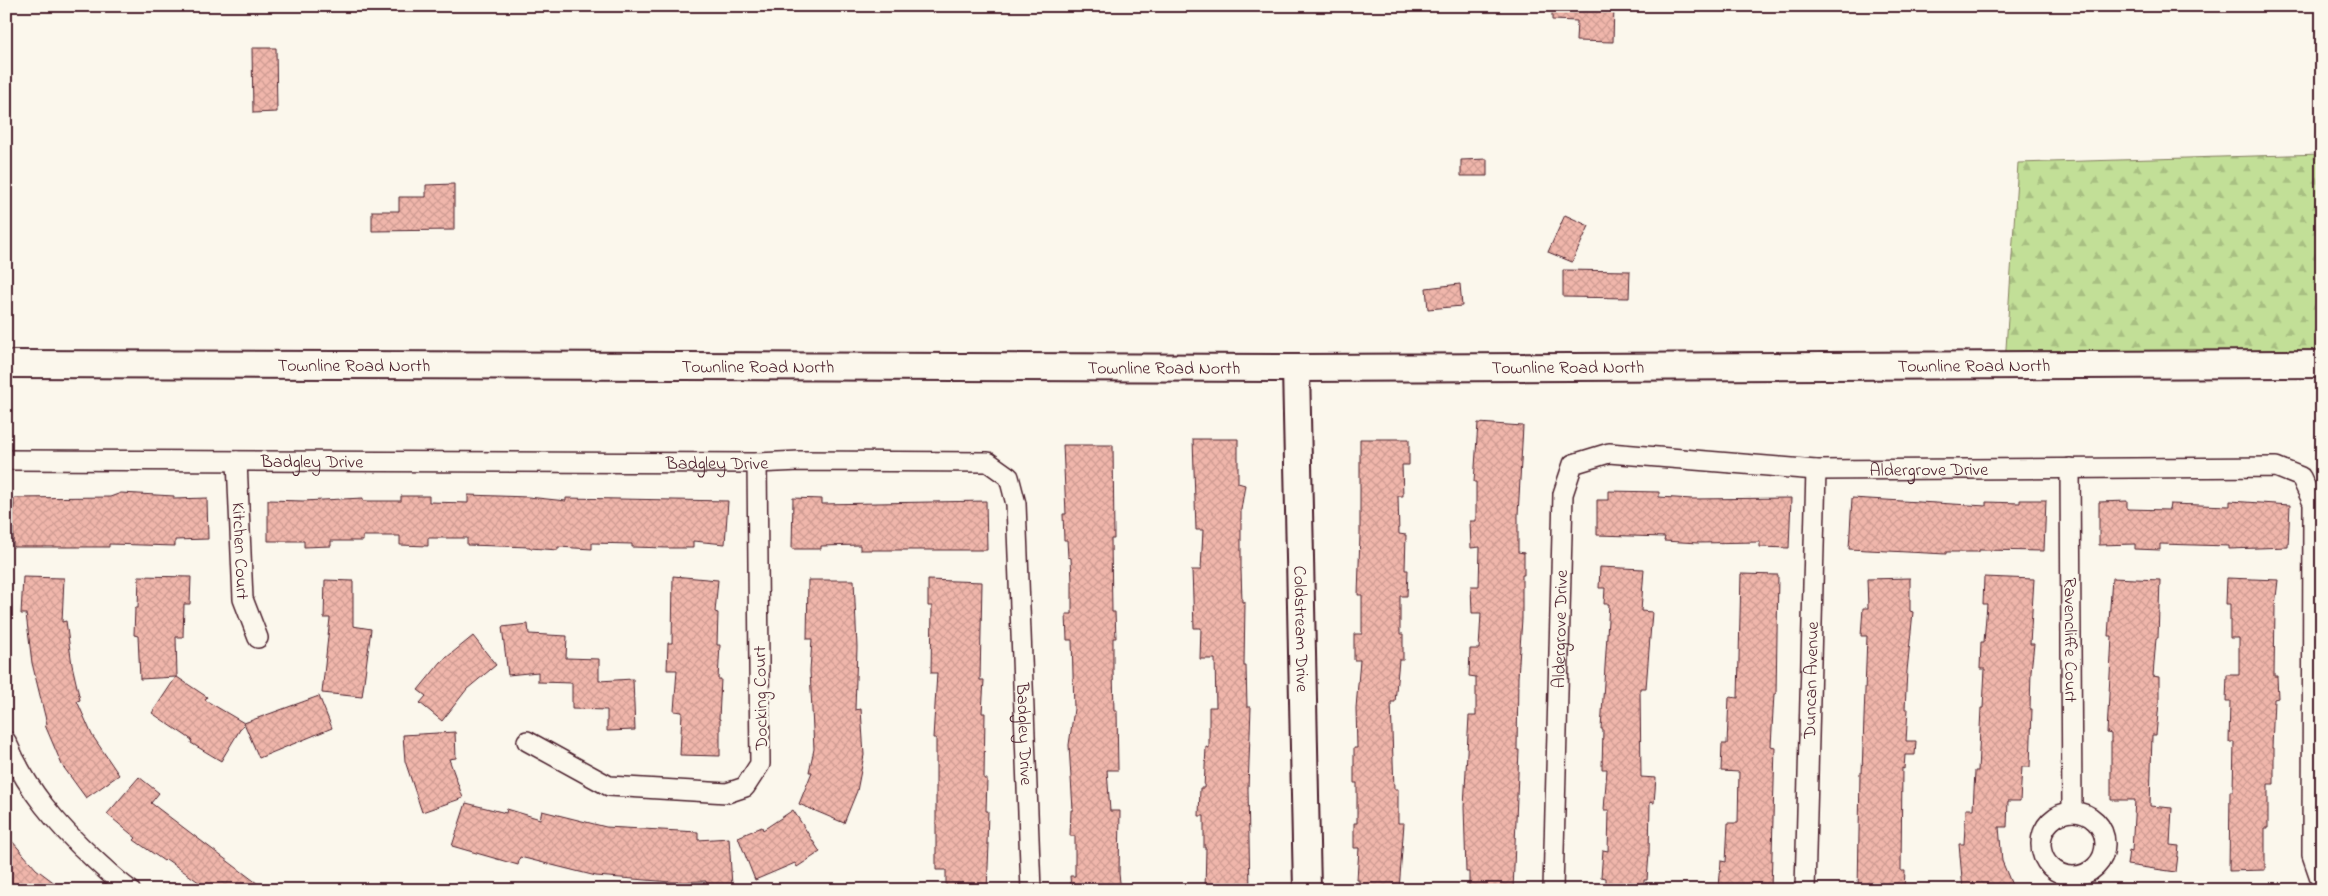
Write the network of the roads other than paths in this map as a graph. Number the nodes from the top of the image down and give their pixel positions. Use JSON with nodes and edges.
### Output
{"nodes":[{"id":1,"x":6,"y":364,"type":"edge"},
{"id":2,"x":2322,"y":364,"type":"edge"},
{"id":3,"x":1296,"y":368,"type":"junction"},
{"id":4,"x":6,"y":460,"type":"edge"},
{"id":5,"x":237,"y":461,"type":"junction"},
{"id":6,"x":757,"y":463,"type":"junction"},
{"id":7,"x":2070,"y":468,"type":"junction"},
{"id":8,"x":1816,"y":470,"type":"junction"},
{"id":9,"x":258,"y":638,"type":"dead end"},
{"id":10,"x":6,"y":741,"type":"edge"},
{"id":11,"x":527,"y":741,"type":"dead end"},
{"id":12,"x":2072,"y":812,"type":"dead end"},
{"id":13,"x":2322,"y":884,"type":"edge"},
{"id":14,"x":130,"y":890,"type":"edge"},
{"id":15,"x":1031,"y":890,"type":"edge"},
{"id":16,"x":1307,"y":890,"type":"edge"},
{"id":17,"x":1553,"y":890,"type":"edge"},
{"id":18,"x":1805,"y":890,"type":"edge"}],
"edges":[{"from":1,"to":3,"type":"street","name":"Townline Road North"},
{"from":2,"to":3,"type":"street","name":"Townline Road North"},
{"from":3,"to":16,"type":"street","name":"Coldstream Drive"},
{"from":4,"to":5,"type":"street","name":"Badgley Drive"},
{"from":5,"to":6,"type":"street","name":"Badgley Drive"},
{"from":5,"to":9,"type":"street","name":"Kitchen Court"},
{"from":6,"to":11,"type":"street","name":"Docking Court"},
{"from":6,"to":15,"type":"street","name":"Badgley Drive"},
{"from":7,"to":8,"type":"street","name":"Aldergrove Drive"},
{"from":7,"to":12,"type":"street","name":"Ravencliffe Court"},
{"from":7,"to":13,"type":"street","name":"Aldergrove Drive"},
{"from":8,"to":17,"type":"street","name":"Aldergrove Drive"},
{"from":8,"to":18,"type":"street","name":"Duncan Avenue"},
{"from":10,"to":14,"type":"street"}]}
